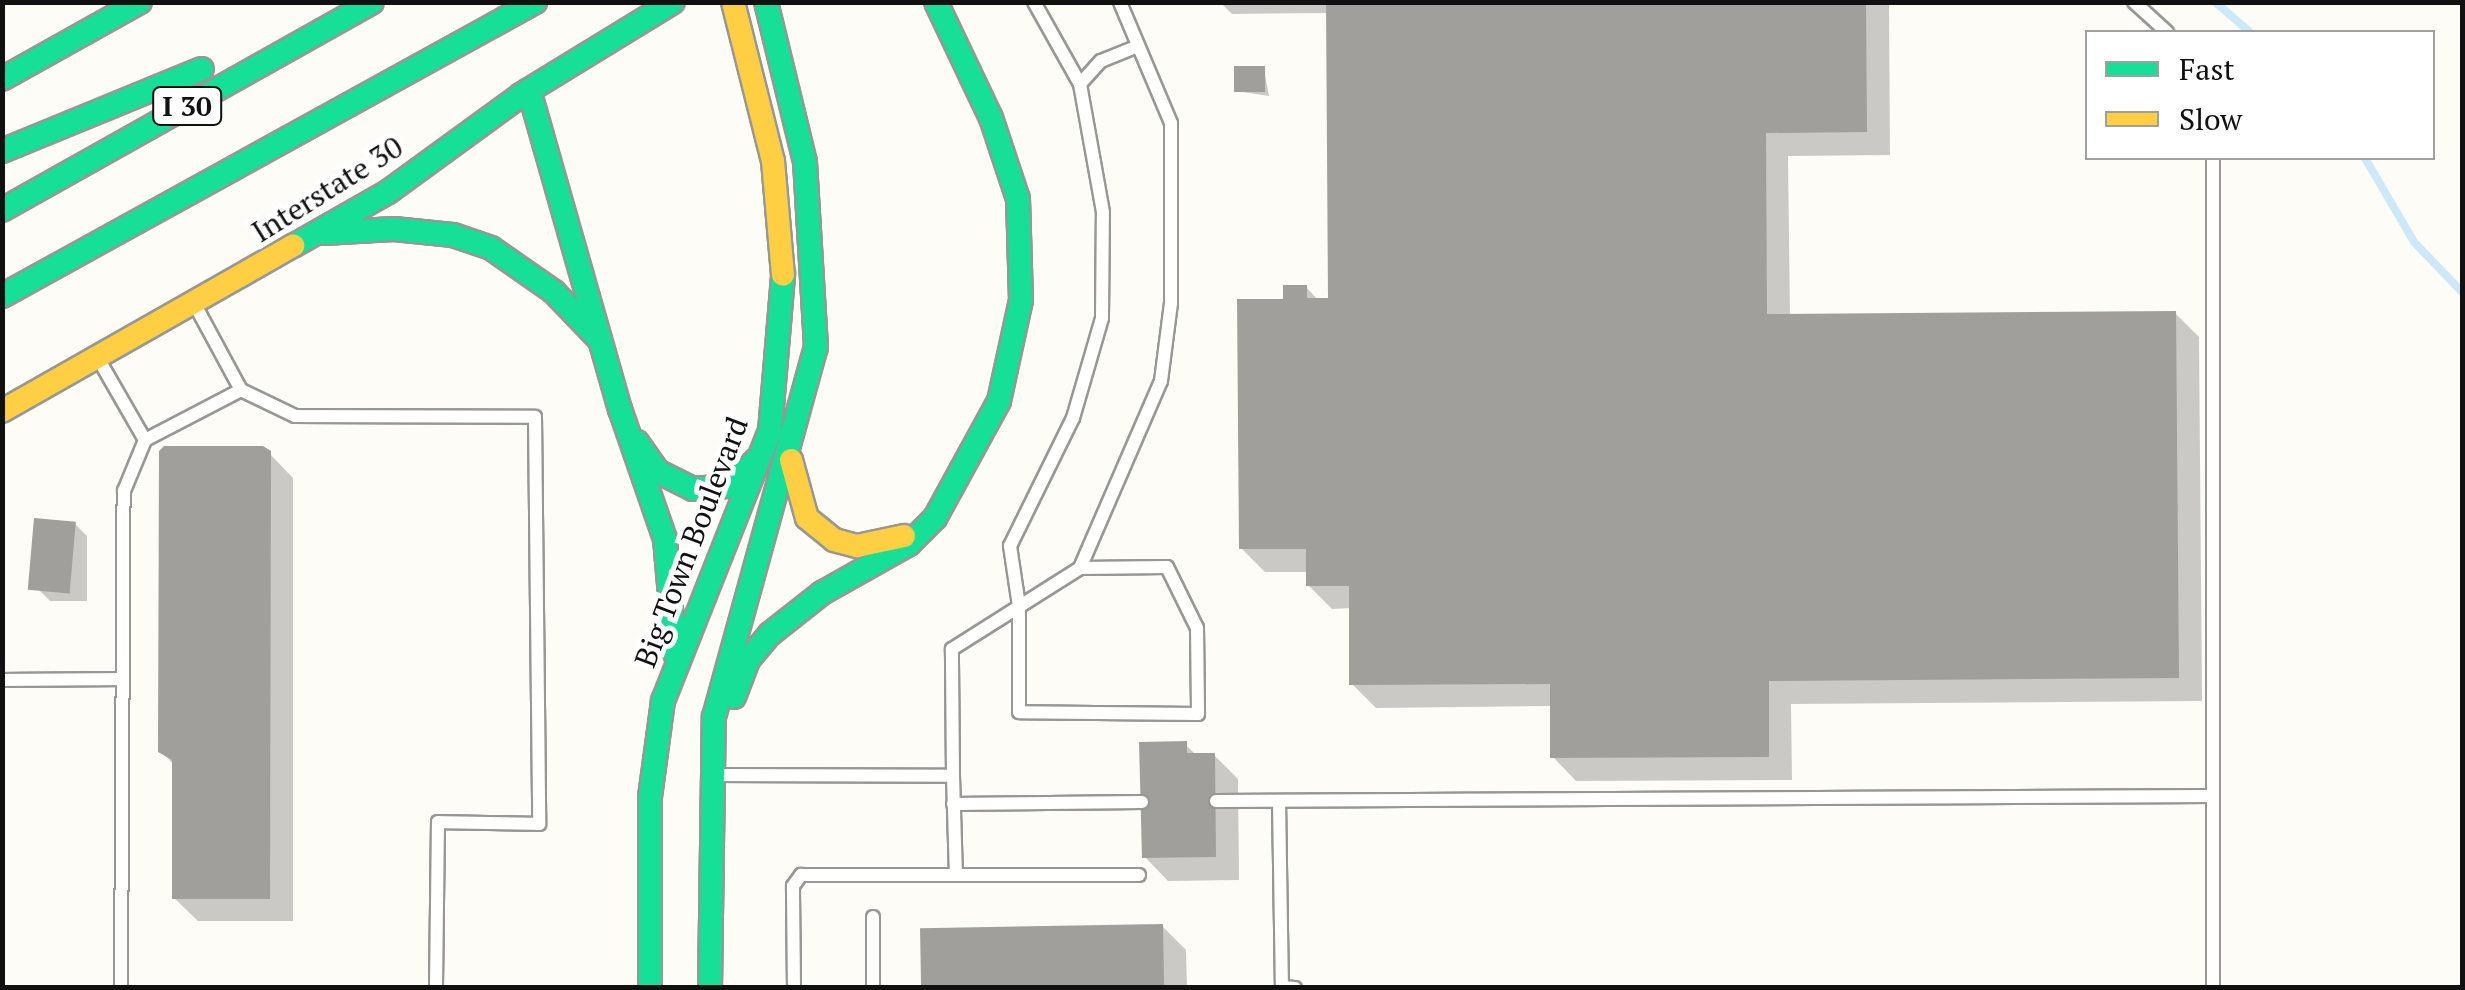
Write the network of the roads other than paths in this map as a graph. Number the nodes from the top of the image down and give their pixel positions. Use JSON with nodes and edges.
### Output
{"nodes":[{"id":1,"x":140,"y":2,"type":"edge"},
{"id":2,"x":362,"y":2,"type":"edge"},
{"id":3,"x":372,"y":2,"type":"edge"},
{"id":4,"x":535,"y":2,"type":"edge"},
{"id":5,"x":673,"y":2,"type":"edge"},
{"id":6,"x":733,"y":2,"type":"edge"},
{"id":7,"x":936,"y":2,"type":"edge"},
{"id":8,"x":1034,"y":2,"type":"edge"},
{"id":9,"x":1120,"y":2,"type":"edge"},
{"id":10,"x":2134,"y":2,"type":"edge"},
{"id":11,"x":768,"y":10,"type":"edge"},
{"id":12,"x":2165,"y":30,"type":"edge"},
{"id":13,"x":1138,"y":46,"type":"junction"},
{"id":14,"x":2,"y":80,"type":"edge"},
{"id":15,"x":1080,"y":84,"type":"junction"},
{"id":16,"x":528,"y":90,"type":"junction"},
{"id":17,"x":2,"y":151,"type":"edge"},
{"id":18,"x":2212,"y":160,"type":"edge"},
{"id":19,"x":2,"y":210,"type":"edge"},
{"id":20,"x":318,"y":233,"type":"junction"},
{"id":21,"x":2,"y":296,"type":"edge"},
{"id":22,"x":194,"y":303,"type":"junction"},
{"id":23,"x":603,"y":342,"type":"junction"},
{"id":24,"x":98,"y":357,"type":"junction"},
{"id":25,"x":241,"y":390,"type":"junction"},
{"id":26,"x":620,"y":409,"type":"junction"},
{"id":27,"x":2,"y":411,"type":"edge"},
{"id":28,"x":770,"y":431,"type":"junction"},
{"id":29,"x":144,"y":440,"type":"junction"},
{"id":30,"x":790,"y":453,"type":"junction"},
{"id":31,"x":928,"y":525,"type":"junction"},
{"id":32,"x":1080,"y":568,"type":"junction"},
{"id":33,"x":1019,"y":606,"type":"junction"},
{"id":34,"x":674,"y":665,"type":"junction"},
{"id":35,"x":122,"y":679,"type":"junction"},
{"id":36,"x":2,"y":680,"type":"edge"},
{"id":37,"x":682,"y":773,"type":"junction"},
{"id":38,"x":952,"y":776,"type":"junction"},
{"id":39,"x":2211,"y":796,"type":"junction"},
{"id":40,"x":1216,"y":801,"type":"dead end"},
{"id":41,"x":1280,"y":801,"type":"junction"},
{"id":42,"x":1142,"y":802,"type":"dead end"},
{"id":43,"x":953,"y":804,"type":"junction"},
{"id":44,"x":956,"y":875,"type":"junction"},
{"id":45,"x":1139,"y":875,"type":"dead end"},
{"id":46,"x":873,"y":917,"type":"dead end"},
{"id":47,"x":120,"y":988,"type":"edge"},
{"id":48,"x":436,"y":988,"type":"edge"},
{"id":49,"x":650,"y":988,"type":"edge"},
{"id":50,"x":710,"y":988,"type":"edge"},
{"id":51,"x":794,"y":988,"type":"edge"},
{"id":52,"x":874,"y":988,"type":"edge"},
{"id":53,"x":1296,"y":988,"type":"edge"},
{"id":54,"x":2213,"y":988,"type":"edge"}],
"edges":[{"from":1,"to":14,"type":"main road"},
{"from":2,"to":17,"type":"main road"},
{"from":3,"to":19,"type":"main road","number":"I 30"},
{"from":4,"to":21,"type":"main road","number":"I 30"},
{"from":5,"to":16,"type":"main road","name":"Interstate 30"},
{"from":6,"to":28,"type":"main road","name":"Big Town Boulevard"},
{"from":7,"to":31,"type":"main road"},
{"from":8,"to":15,"type":"lane"},
{"from":9,"to":13,"type":"lane"},
{"from":10,"to":12,"type":"lane"},
{"from":11,"to":30,"type":"main road","name":"Big Town Boulevard"},
{"from":13,"to":15,"type":"lane"},
{"from":13,"to":32,"type":"lane"},
{"from":15,"to":33,"type":"lane"},
{"from":16,"to":20,"type":"main road","name":"Interstate 30"},
{"from":16,"to":23,"type":"main road"},
{"from":18,"to":39,"type":"lane"},
{"from":20,"to":22,"type":"main road","name":"Interstate 30"},
{"from":20,"to":23,"type":"main road"},
{"from":22,"to":24,"type":"main road","name":"Interstate 30"},
{"from":22,"to":25,"type":"lane"},
{"from":23,"to":26,"type":"main road"},
{"from":24,"to":27,"type":"main road","name":"Interstate 30"},
{"from":24,"to":29,"type":"lane"},
{"from":25,"to":29,"type":"lane"},
{"from":25,"to":48,"type":"lane"},
{"from":26,"to":28,"type":"main road"},
{"from":26,"to":34,"type":"main road"},
{"from":28,"to":34,"type":"main road","name":"Big Town Boulevard"},
{"from":29,"to":35,"type":"lane"},
{"from":30,"to":31,"type":"main road"},
{"from":30,"to":37,"type":"main road","name":"Big Town Boulevard"},
{"from":31,"to":37,"type":"main road"},
{"from":32,"to":33,"type":"lane"},
{"from":32,"to":33,"type":"lane"},
{"from":33,"to":38,"type":"lane"},
{"from":34,"to":37,"type":"main road","name":"Big Town Boulevard"},
{"from":35,"to":36,"type":"lane"},
{"from":35,"to":47,"type":"lane"},
{"from":37,"to":38,"type":"lane"},
{"from":37,"to":49,"type":"main road","name":"Big Town Boulevard"},
{"from":37,"to":50,"type":"main road","name":"Big Town Boulevard"},
{"from":38,"to":43,"type":"lane"},
{"from":39,"to":41,"type":"lane"},
{"from":39,"to":54,"type":"lane"},
{"from":40,"to":41,"type":"lane"},
{"from":41,"to":53,"type":"lane"},
{"from":42,"to":43,"type":"lane"},
{"from":43,"to":44,"type":"lane"},
{"from":44,"to":45,"type":"lane"},
{"from":44,"to":51,"type":"lane"},
{"from":46,"to":52,"type":"lane"}]}
